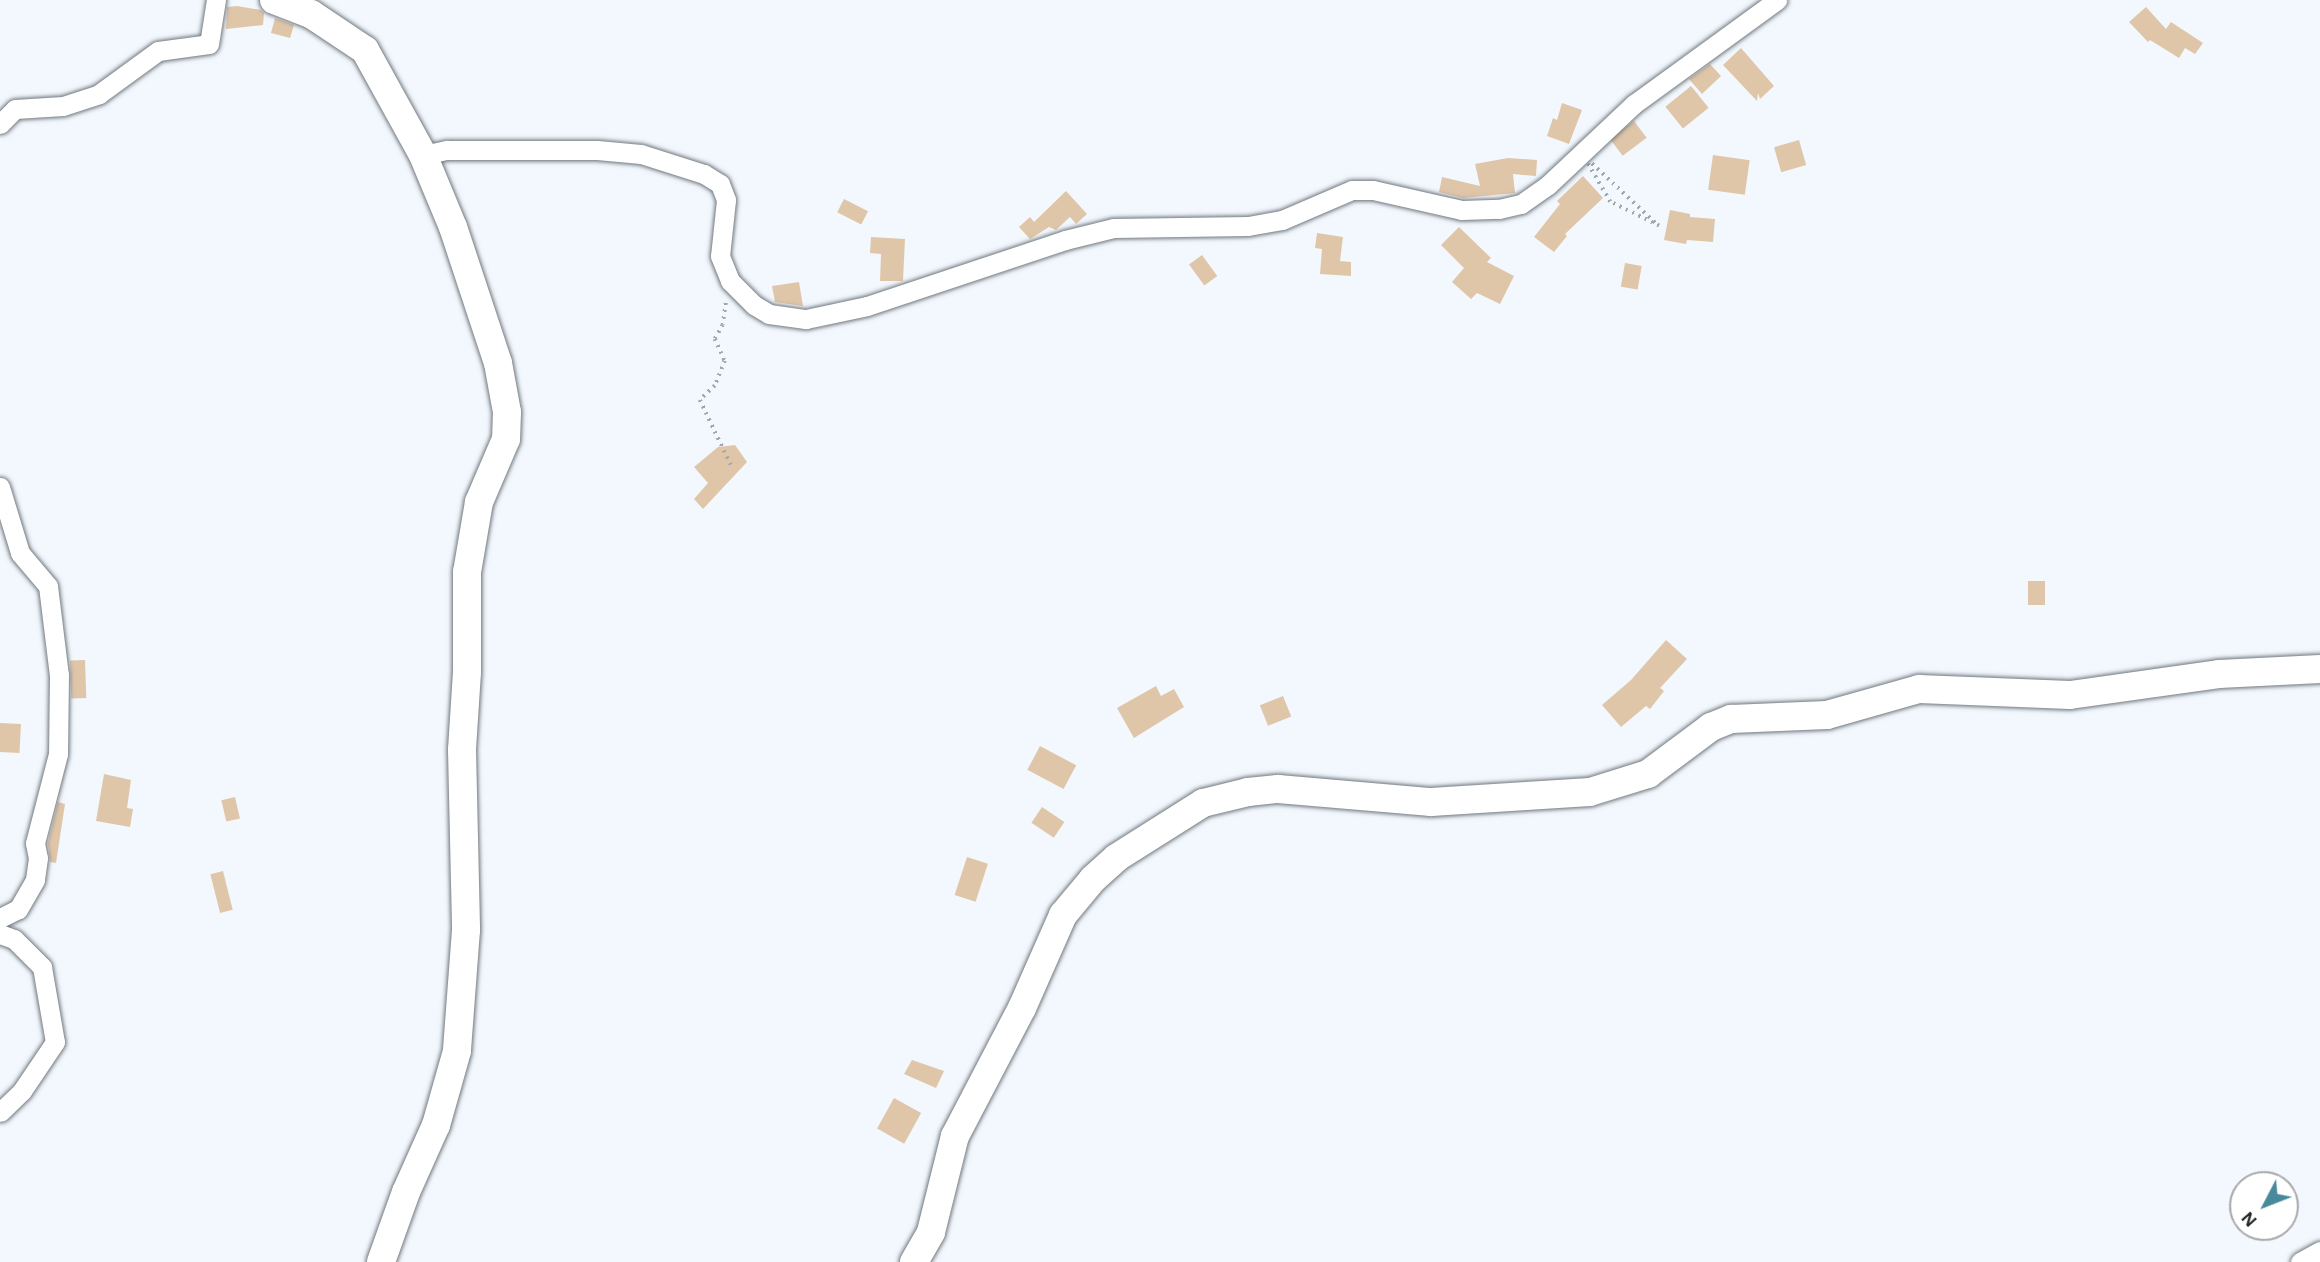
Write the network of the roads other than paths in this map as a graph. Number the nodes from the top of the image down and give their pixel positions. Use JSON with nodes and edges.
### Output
{"nodes":[{"id":1,"x":216,"y":0,"type":"edge"},
{"id":2,"x":274,"y":0,"type":"edge"},
{"id":3,"x":1777,"y":0,"type":"edge"},
{"id":4,"x":0,"y":124,"type":"edge"},
{"id":5,"x":423,"y":155,"type":"junction"},
{"id":6,"x":0,"y":487,"type":"edge"},
{"id":7,"x":2320,"y":669,"type":"edge"},
{"id":8,"x":0,"y":918,"type":"edge"},
{"id":9,"x":0,"y":934,"type":"edge"},
{"id":10,"x":0,"y":1112,"type":"edge"},
{"id":11,"x":2320,"y":1251,"type":"edge"},
{"id":12,"x":381,"y":1262,"type":"edge"},
{"id":13,"x":914,"y":1262,"type":"edge"},
{"id":14,"x":2300,"y":1262,"type":"edge"}],
"edges":[{"from":1,"to":4,"type":"street"},
{"from":2,"to":5,"type":"main road"},
{"from":3,"to":5,"type":"street"},
{"from":5,"to":12,"type":"main road"},
{"from":6,"to":8,"type":"street"},
{"from":7,"to":13,"type":"main road"},
{"from":9,"to":10,"type":"street"},
{"from":11,"to":14,"type":"street"}]}
